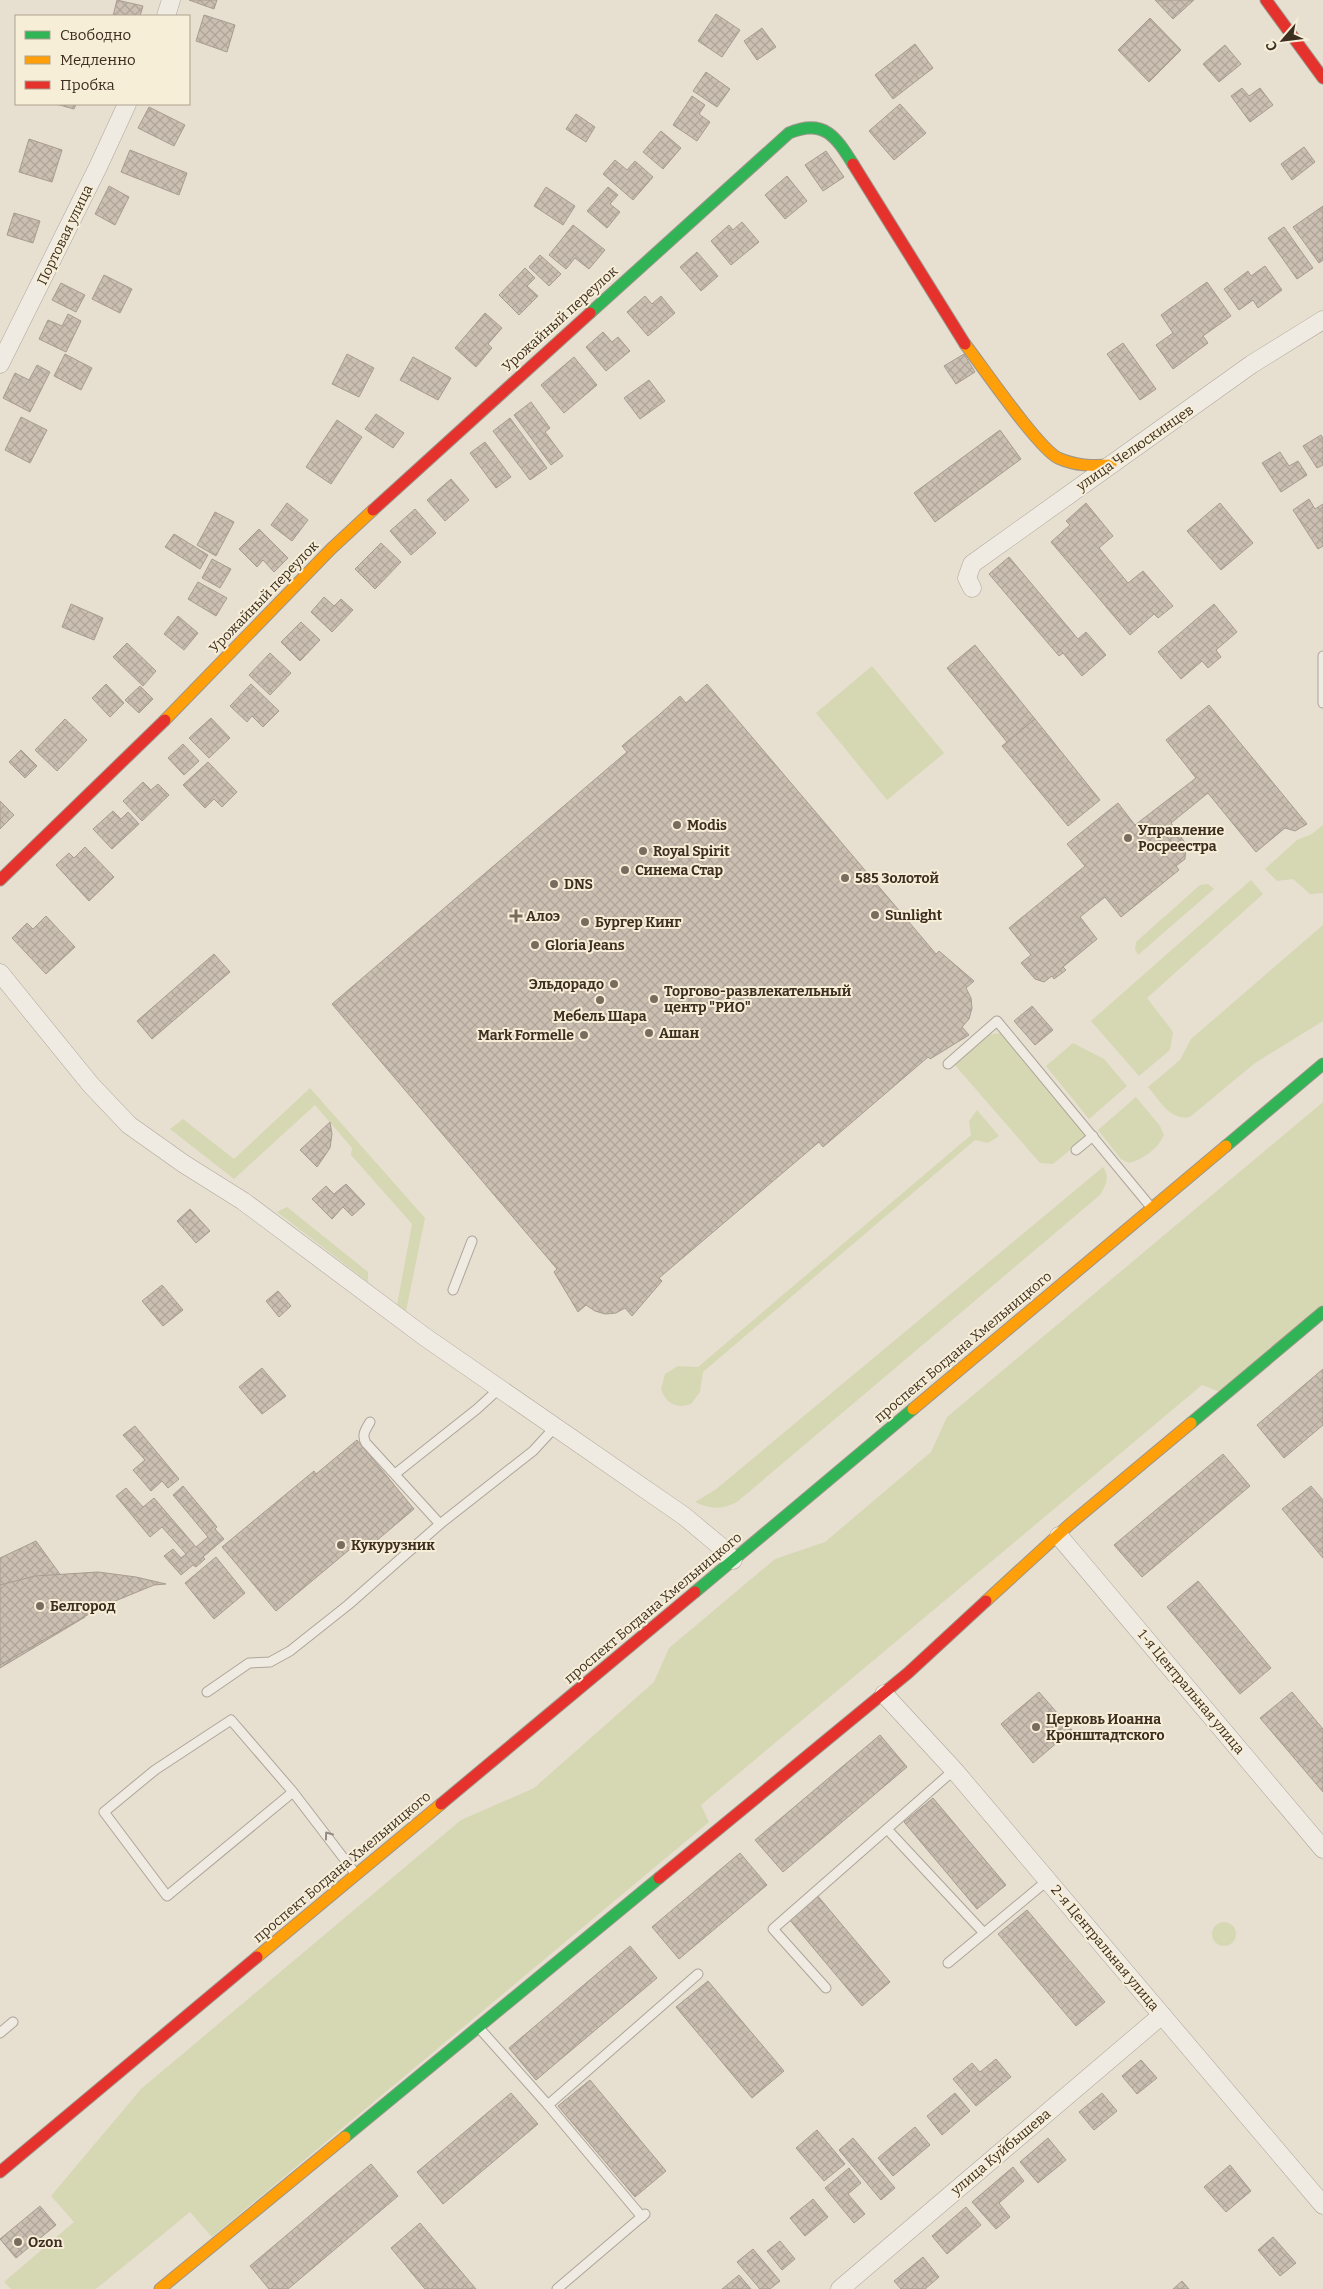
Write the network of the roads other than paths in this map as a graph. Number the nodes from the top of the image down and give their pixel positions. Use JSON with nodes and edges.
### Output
{"nodes":[{"id":1,"x":171,"y":0,"type":"edge"},
{"id":2,"x":1266,"y":0,"type":"edge"},
{"id":3,"x":166,"y":15,"type":"edge"},
{"id":4,"x":1323,"y":78,"type":"edge"},
{"id":5,"x":127,"y":105,"type":"edge"},
{"id":6,"x":1323,"y":320,"type":"edge"},
{"id":7,"x":0,"y":364,"type":"edge"},
{"id":8,"x":1111,"y":465,"type":"junction"},
{"id":9,"x":972,"y":588,"type":"dead end"},
{"id":10,"x":1323,"y":656,"type":"edge"},
{"id":11,"x":1323,"y":703,"type":"edge"},
{"id":12,"x":0,"y":880,"type":"edge"},
{"id":13,"x":0,"y":973,"type":"edge"},
{"id":14,"x":948,"y":1064,"type":"dead end"},
{"id":15,"x":1323,"y":1064,"type":"edge"},
{"id":16,"x":1093,"y":1136,"type":"junction"},
{"id":17,"x":1076,"y":1150,"type":"dead end"},
{"id":18,"x":1152,"y":1208,"type":"junction"},
{"id":19,"x":472,"y":1241,"type":"dead end"},
{"id":20,"x":454,"y":1290,"type":"dead end"},
{"id":21,"x":1323,"y":1312,"type":"edge"},
{"id":22,"x":501,"y":1387,"type":"junction"},
{"id":23,"x":370,"y":1422,"type":"dead end"},
{"id":24,"x":556,"y":1426,"type":"junction"},
{"id":25,"x":395,"y":1474,"type":"junction"},
{"id":26,"x":440,"y":1524,"type":"junction"},
{"id":27,"x":1059,"y":1536,"type":"junction"},
{"id":28,"x":733,"y":1560,"type":"junction"},
{"id":29,"x":207,"y":1692,"type":"dead end"},
{"id":30,"x":884,"y":1694,"type":"junction"},
{"id":31,"x":954,"y":1770,"type":"junction"},
{"id":32,"x":293,"y":1792,"type":"junction"},
{"id":33,"x":887,"y":1829,"type":"junction"},
{"id":34,"x":1323,"y":1849,"type":"edge"},
{"id":35,"x":356,"y":1875,"type":"junction"},
{"id":36,"x":1048,"y":1880,"type":"junction"},
{"id":37,"x":984,"y":1933,"type":"junction"},
{"id":38,"x":948,"y":1963,"type":"dead end"},
{"id":39,"x":698,"y":1974,"type":"dead end"},
{"id":40,"x":826,"y":1988,"type":"dead end"},
{"id":41,"x":1162,"y":2015,"type":"junction"},
{"id":42,"x":13,"y":2022,"type":"dead end"},
{"id":43,"x":478,"y":2027,"type":"junction"},
{"id":44,"x":0,"y":2033,"type":"edge"},
{"id":45,"x":548,"y":2105,"type":"junction"},
{"id":46,"x":0,"y":2172,"type":"edge"},
{"id":47,"x":1323,"y":2205,"type":"edge"},
{"id":48,"x":160,"y":2289,"type":"edge"},
{"id":49,"x":557,"y":2289,"type":"edge"},
{"id":50,"x":840,"y":2289,"type":"edge"}],
"edges":[{"from":1,"to":3,"type":"street"},
{"from":2,"to":4,"type":"street"},
{"from":5,"to":7,"type":"street","name":"Портовая улица"},
{"from":6,"to":8,"type":"street","name":"улица Челюскинцев"},
{"from":8,"to":9,"type":"street","name":"улица Челюскинцев"},
{"from":8,"to":12,"type":"street","name":"Урожайный переулок"},
{"from":10,"to":11,"type":"lane"},
{"from":13,"to":22,"type":"street"},
{"from":14,"to":16,"type":"lane"},
{"from":15,"to":18,"type":"street","name":"проспект Богдана Хмельницкого"},
{"from":16,"to":17,"type":"lane"},
{"from":16,"to":18,"type":"lane"},
{"from":18,"to":28,"type":"street","name":"проспект Богдана Хмельницкого"},
{"from":19,"to":20,"type":"lane"},
{"from":21,"to":27,"type":"street"},
{"from":22,"to":24,"type":"street"},
{"from":22,"to":25,"type":"lane"},
{"from":23,"to":25,"type":"lane"},
{"from":24,"to":26,"type":"lane"},
{"from":24,"to":28,"type":"street"},
{"from":25,"to":26,"type":"lane"},
{"from":26,"to":29,"type":"lane"},
{"from":27,"to":30,"type":"street"},
{"from":27,"to":34,"type":"street","name":"1-я Центральная улица"},
{"from":28,"to":35,"type":"street","name":"проспект Богдана Хмельницкого"},
{"from":30,"to":31,"type":"street","name":"2-я Центральная улица"},
{"from":30,"to":43,"type":"street"},
{"from":31,"to":33,"type":"lane"},
{"from":31,"to":36,"type":"street","name":"2-я Центральная улица"},
{"from":32,"to":32,"type":"lane"},
{"from":35,"to":32,"type":"lane","one_way":true},
{"from":33,"to":37,"type":"lane"},
{"from":33,"to":40,"type":"lane"},
{"from":35,"to":46,"type":"street","name":"проспект Богдана Хмельницкого"},
{"from":36,"to":37,"type":"lane"},
{"from":36,"to":41,"type":"street","name":"2-я Центральная улица"},
{"from":37,"to":38,"type":"lane"},
{"from":39,"to":45,"type":"lane"},
{"from":41,"to":47,"type":"street","name":"2-я Центральная улица"},
{"from":41,"to":50,"type":"street","name":"улица Куйбышева"},
{"from":42,"to":44,"type":"lane"},
{"from":43,"to":45,"type":"lane"},
{"from":43,"to":48,"type":"street"},
{"from":45,"to":49,"type":"lane"}]}
